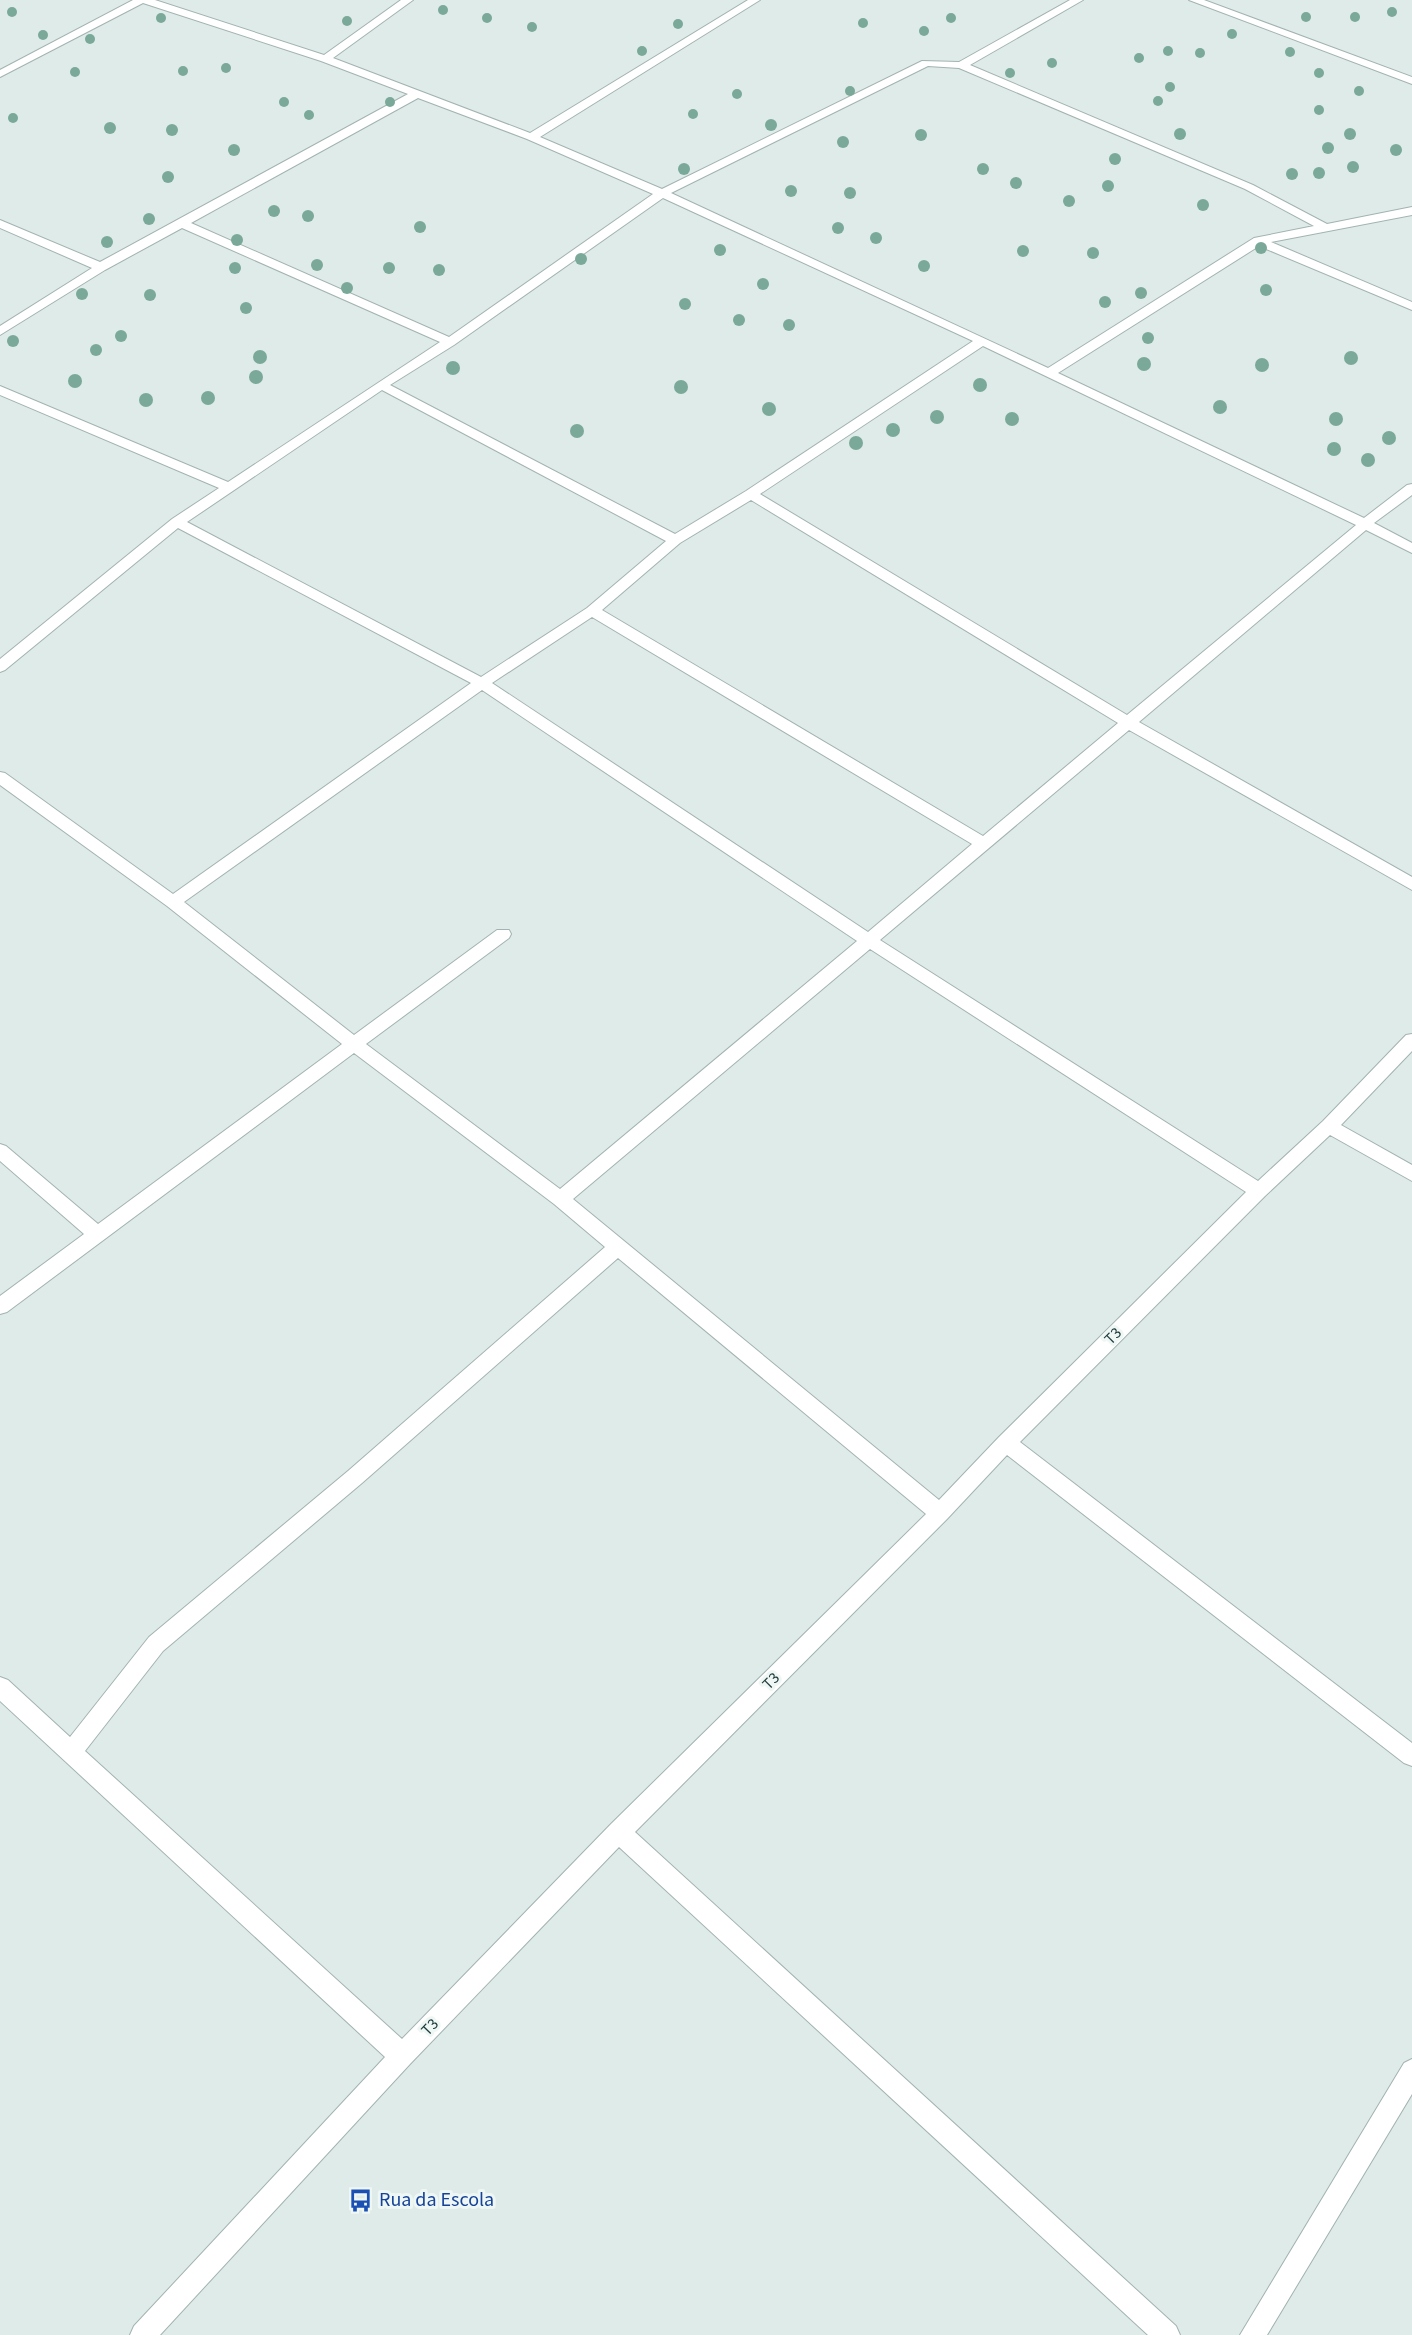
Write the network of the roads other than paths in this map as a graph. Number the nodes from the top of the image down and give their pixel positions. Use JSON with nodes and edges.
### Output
{"nodes":[{"id":1,"x":143,"y":0,"type":"edge"},
{"id":2,"x":408,"y":0,"type":"edge"},
{"id":3,"x":755,"y":0,"type":"edge"},
{"id":4,"x":1078,"y":0,"type":"edge"},
{"id":5,"x":1194,"y":0,"type":"edge"},
{"id":6,"x":325,"y":59,"type":"junction"},
{"id":7,"x":961,"y":65,"type":"junction"},
{"id":8,"x":0,"y":74,"type":"edge"},
{"id":9,"x":1412,"y":81,"type":"edge"},
{"id":10,"x":417,"y":94,"type":"junction"},
{"id":11,"x":531,"y":137,"type":"junction"},
{"id":12,"x":662,"y":193,"type":"junction"},
{"id":13,"x":1412,"y":211,"type":"edge"},
{"id":14,"x":181,"y":223,"type":"junction"},
{"id":15,"x":0,"y":224,"type":"edge"},
{"id":16,"x":1326,"y":228,"type":"junction"},
{"id":17,"x":1258,"y":241,"type":"junction"},
{"id":18,"x":101,"y":267,"type":"junction"},
{"id":19,"x":1412,"y":306,"type":"edge"},
{"id":20,"x":0,"y":331,"type":"edge"},
{"id":21,"x":982,"y":341,"type":"junction"},
{"id":22,"x":450,"y":342,"type":"junction"},
{"id":23,"x":1047,"y":374,"type":"junction"},
{"id":24,"x":381,"y":385,"type":"junction"},
{"id":25,"x":0,"y":390,"type":"edge"},
{"id":26,"x":228,"y":487,"type":"junction"},
{"id":27,"x":1412,"y":488,"type":"edge"},
{"id":28,"x":751,"y":494,"type":"junction"},
{"id":29,"x":177,"y":522,"type":"junction"},
{"id":30,"x":1365,"y":524,"type":"junction"},
{"id":31,"x":675,"y":540,"type":"junction"},
{"id":32,"x":1412,"y":549,"type":"edge"},
{"id":33,"x":592,"y":611,"type":"junction"},
{"id":34,"x":0,"y":667,"type":"edge"},
{"id":35,"x":482,"y":683,"type":"junction"},
{"id":36,"x":1127,"y":722,"type":"junction"},
{"id":37,"x":0,"y":777,"type":"edge"},
{"id":38,"x":984,"y":844,"type":"junction"},
{"id":39,"x":1412,"y":884,"type":"edge"},
{"id":40,"x":173,"y":902,"type":"junction"},
{"id":41,"x":502,"y":934,"type":"dead end"},
{"id":42,"x":870,"y":941,"type":"junction"},
{"id":43,"x":1412,"y":1040,"type":"edge"},
{"id":44,"x":354,"y":1044,"type":"junction"},
{"id":45,"x":1329,"y":1126,"type":"junction"},
{"id":46,"x":0,"y":1150,"type":"edge"},
{"id":47,"x":1412,"y":1174,"type":"edge"},
{"id":48,"x":1258,"y":1191,"type":"junction"},
{"id":49,"x":560,"y":1199,"type":"junction"},
{"id":50,"x":96,"y":1233,"type":"junction"},
{"id":51,"x":618,"y":1247,"type":"junction"},
{"id":52,"x":0,"y":1306,"type":"edge"},
{"id":53,"x":1006,"y":1443,"type":"junction"},
{"id":54,"x":940,"y":1513,"type":"junction"},
{"id":55,"x":0,"y":1688,"type":"edge"},
{"id":56,"x":71,"y":1752,"type":"junction"},
{"id":57,"x":1412,"y":1756,"type":"edge"},
{"id":58,"x":619,"y":1832,"type":"junction"},
{"id":59,"x":402,"y":2056,"type":"junction"},
{"id":60,"x":1412,"y":2071,"type":"edge"},
{"id":61,"x":143,"y":2335,"type":"edge"},
{"id":62,"x":1167,"y":2335,"type":"edge"},
{"id":63,"x":1253,"y":2335,"type":"edge"}],
"edges":[{"from":1,"to":6,"type":"street"},
{"from":1,"to":8,"type":"street"},
{"from":2,"to":6,"type":"street"},
{"from":3,"to":11,"type":"street"},
{"from":4,"to":7,"type":"street"},
{"from":5,"to":9,"type":"street"},
{"from":6,"to":10,"type":"street"},
{"from":7,"to":12,"type":"street"},
{"from":7,"to":16,"type":"street"},
{"from":10,"to":11,"type":"street"},
{"from":10,"to":14,"type":"street"},
{"from":11,"to":12,"type":"street"},
{"from":12,"to":21,"type":"street"},
{"from":12,"to":22,"type":"street"},
{"from":13,"to":16,"type":"street"},
{"from":14,"to":18,"type":"street"},
{"from":14,"to":22,"type":"street"},
{"from":15,"to":18,"type":"street"},
{"from":16,"to":17,"type":"street"},
{"from":17,"to":19,"type":"street"},
{"from":17,"to":23,"type":"street"},
{"from":18,"to":20,"type":"street"},
{"from":21,"to":23,"type":"street"},
{"from":21,"to":28,"type":"street"},
{"from":22,"to":24,"type":"street"},
{"from":23,"to":30,"type":"street"},
{"from":24,"to":26,"type":"street"},
{"from":24,"to":31,"type":"street"},
{"from":25,"to":26,"type":"street"},
{"from":26,"to":29,"type":"street"},
{"from":27,"to":30,"type":"street"},
{"from":28,"to":31,"type":"street"},
{"from":28,"to":36,"type":"street"},
{"from":29,"to":34,"type":"street"},
{"from":29,"to":35,"type":"street"},
{"from":30,"to":32,"type":"street"},
{"from":30,"to":36,"type":"street"},
{"from":31,"to":33,"type":"street"},
{"from":33,"to":35,"type":"street"},
{"from":33,"to":38,"type":"street"},
{"from":35,"to":40,"type":"street"},
{"from":35,"to":42,"type":"street"},
{"from":36,"to":38,"type":"street"},
{"from":36,"to":39,"type":"street"},
{"from":37,"to":40,"type":"street"},
{"from":38,"to":42,"type":"street"},
{"from":40,"to":44,"type":"street"},
{"from":41,"to":44,"type":"street"},
{"from":42,"to":48,"type":"street"},
{"from":42,"to":49,"type":"street"},
{"from":43,"to":45,"type":"street","name":"T3"},
{"from":44,"to":49,"type":"street"},
{"from":44,"to":50,"type":"street"},
{"from":45,"to":47,"type":"street"},
{"from":45,"to":48,"type":"street","name":"T3"},
{"from":46,"to":50,"type":"street"},
{"from":48,"to":53,"type":"street","name":"T3"},
{"from":49,"to":51,"type":"street"},
{"from":50,"to":52,"type":"street"},
{"from":51,"to":54,"type":"street"},
{"from":51,"to":56,"type":"street"},
{"from":53,"to":54,"type":"street","name":"T3"},
{"from":53,"to":57,"type":"street"},
{"from":54,"to":58,"type":"street","name":"T3"},
{"from":55,"to":56,"type":"street"},
{"from":56,"to":59,"type":"street"},
{"from":58,"to":59,"type":"street","name":"T3"},
{"from":58,"to":62,"type":"street"},
{"from":59,"to":61,"type":"street","name":"T3"},
{"from":60,"to":63,"type":"street"}]}
